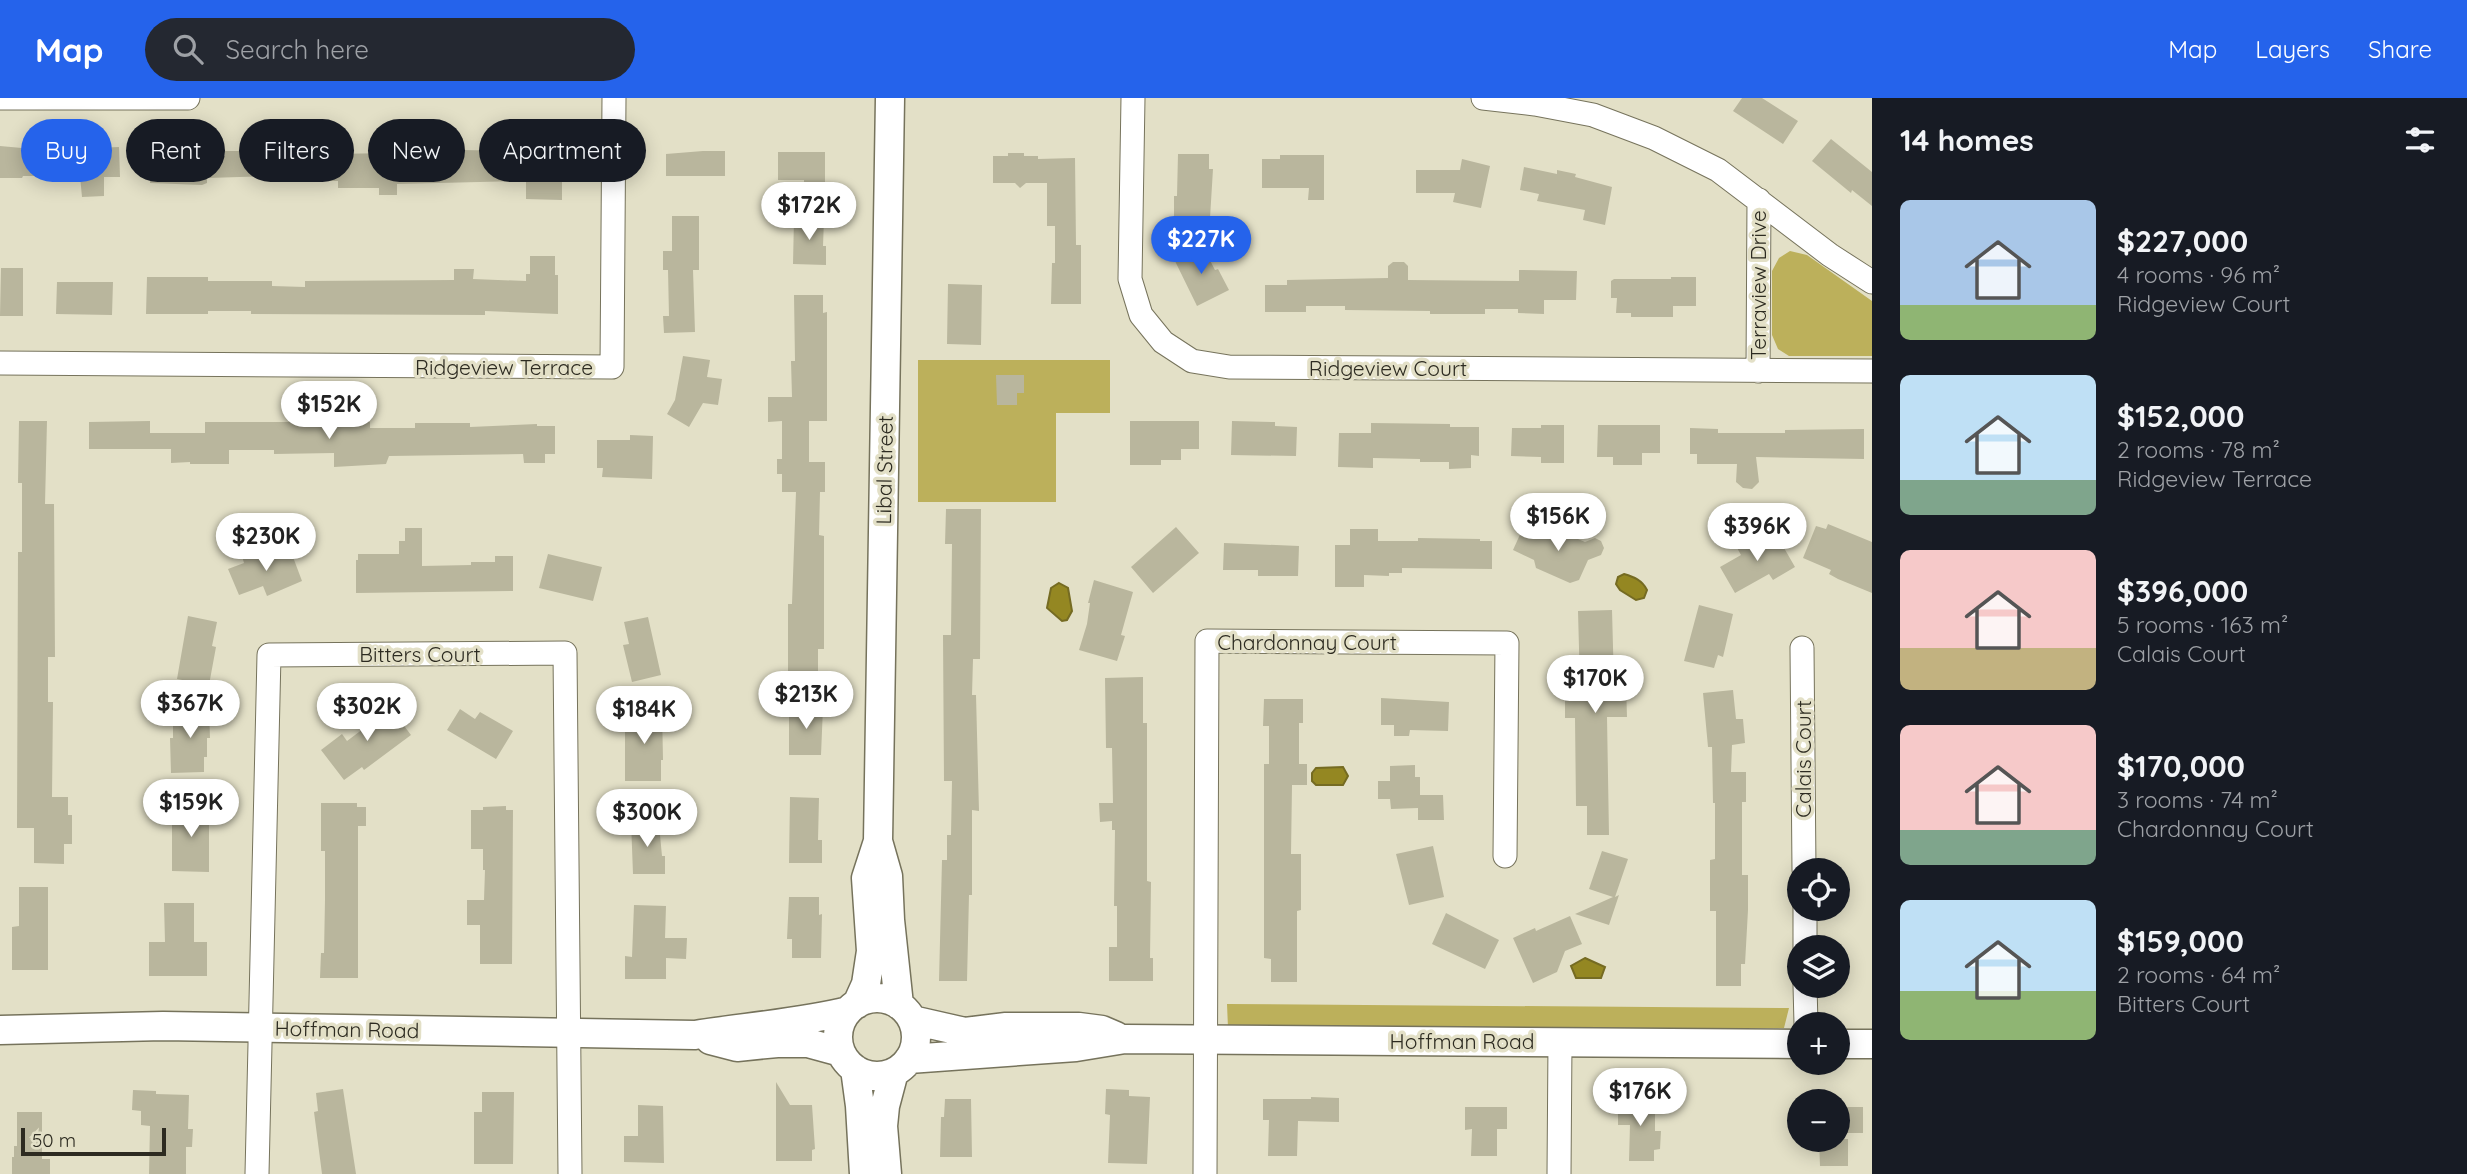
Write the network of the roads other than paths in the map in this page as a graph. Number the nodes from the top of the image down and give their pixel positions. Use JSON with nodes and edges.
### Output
{"nodes":[{"id":1,"x":0,"y":98,"type":"edge"},
{"id":2,"x":188,"y":98,"type":"edge"},
{"id":3,"x":614,"y":98,"type":"edge"},
{"id":4,"x":890,"y":98,"type":"edge"},
{"id":5,"x":1133,"y":98,"type":"edge"},
{"id":6,"x":1483,"y":98,"type":"edge"},
{"id":7,"x":1759,"y":200,"type":"junction"},
{"id":8,"x":1872,"y":282,"type":"edge"},
{"id":9,"x":0,"y":363,"type":"edge"},
{"id":10,"x":1758,"y":371,"type":"junction"},
{"id":11,"x":1872,"y":371,"type":"edge"},
{"id":12,"x":1802,"y":648,"type":"dead end"},
{"id":13,"x":878,"y":841,"type":"junction"},
{"id":14,"x":1505,"y":856,"type":"dead end"},
{"id":15,"x":1804,"y":858,"type":"edge"},
{"id":16,"x":853,"y":1007,"type":"junction"},
{"id":17,"x":905,"y":1013,"type":"junction"},
{"id":18,"x":261,"y":1028,"type":"junction"},
{"id":19,"x":0,"y":1030,"type":"edge"},
{"id":20,"x":569,"y":1032,"type":"junction"},
{"id":21,"x":695,"y":1035,"type":"junction"},
{"id":22,"x":1125,"y":1039,"type":"junction"},
{"id":23,"x":1204,"y":1039,"type":"junction"},
{"id":24,"x":1560,"y":1042,"type":"junction"},
{"id":25,"x":1787,"y":1044,"type":"edge"},
{"id":26,"x":1850,"y":1044,"type":"edge"},
{"id":27,"x":1872,"y":1044,"type":"edge"},
{"id":28,"x":848,"y":1060,"type":"junction"},
{"id":29,"x":901,"y":1066,"type":"junction"},
{"id":30,"x":257,"y":1174,"type":"edge"},
{"id":31,"x":570,"y":1174,"type":"edge"},
{"id":32,"x":864,"y":1174,"type":"edge"},
{"id":33,"x":887,"y":1174,"type":"edge"},
{"id":34,"x":1205,"y":1174,"type":"edge"},
{"id":35,"x":1559,"y":1174,"type":"edge"}],
"edges":[{"from":1,"to":2,"type":"street"},
{"from":3,"to":9,"type":"street","name":"Ridgeview Terrace"},
{"from":4,"to":13,"type":"street","name":"Libal Street"},
{"from":5,"to":10,"type":"street","name":"Ridgeview Court"},
{"from":6,"to":7,"type":"street","name":"Terraview Drive"},
{"from":7,"to":8,"type":"street","name":"Terraview Drive"},
{"from":7,"to":10,"type":"street","name":"Terraview Drive"},
{"from":10,"to":11,"type":"street","name":"Ridgeview Court"},
{"from":12,"to":15,"type":"street","name":"Calais Court"},
{"from":13,"to":16,"type":"street","name":"Libal Street"},
{"from":13,"to":17,"type":"street","name":"Libal Street"},
{"from":14,"to":23,"type":"street","name":"Chardonnay Court"},
{"from":16,"to":17,"type":"street"},
{"from":16,"to":21,"type":"street","name":"Hoffman Road"},
{"from":16,"to":28,"type":"street"},
{"from":17,"to":22,"type":"street","name":"Hoffman Road"},
{"from":17,"to":29,"type":"street"},
{"from":18,"to":19,"type":"street","name":"Hoffman Road"},
{"from":18,"to":20,"type":"street","name":"Hoffman Road"},
{"from":18,"to":20,"type":"street","name":"Bitters Court"},
{"from":18,"to":30,"type":"street"},
{"from":20,"to":21,"type":"street","name":"Hoffman Road"},
{"from":20,"to":31,"type":"street"},
{"from":21,"to":28,"type":"street","name":"Hoffman Road"},
{"from":22,"to":23,"type":"street","name":"Hoffman Road"},
{"from":22,"to":29,"type":"street","name":"Hoffman Road"},
{"from":23,"to":24,"type":"street","name":"Hoffman Road"},
{"from":23,"to":34,"type":"street"},
{"from":24,"to":25,"type":"street","name":"Hoffman Road"},
{"from":24,"to":35,"type":"street"},
{"from":26,"to":27,"type":"street"},
{"from":28,"to":29,"type":"street"},
{"from":28,"to":32,"type":"street"},
{"from":29,"to":33,"type":"street"}]}
